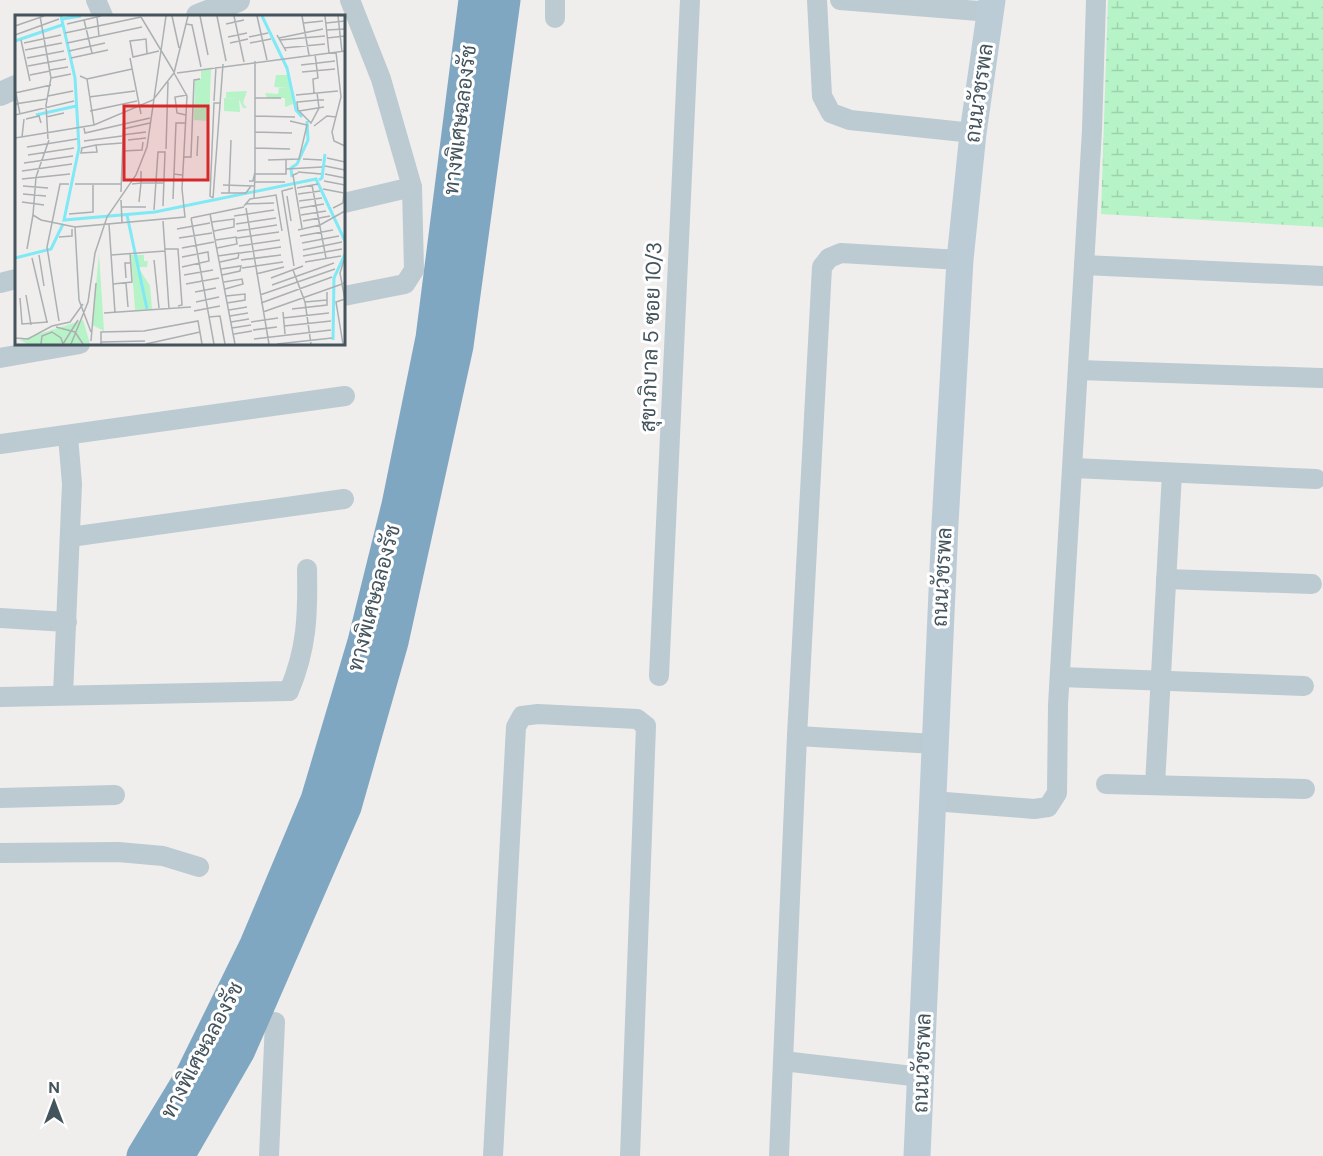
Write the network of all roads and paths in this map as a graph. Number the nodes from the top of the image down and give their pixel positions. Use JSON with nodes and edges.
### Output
{"nodes":[{"id":1,"x":96,"y":0,"type":"edge"},
{"id":2,"x":350,"y":0,"type":"edge"},
{"id":3,"x":475,"y":0,"type":"edge"},
{"id":4,"x":504,"y":0,"type":"edge"},
{"id":5,"x":690,"y":0,"type":"edge"},
{"id":6,"x":817,"y":0,"type":"edge"},
{"id":7,"x":840,"y":0,"type":"edge"},
{"id":8,"x":1096,"y":0,"type":"edge"},
{"id":9,"x":228,"y":6,"type":"edge"},
{"id":10,"x":991,"y":6,"type":"edge"},
{"id":11,"x":103,"y":15,"type":"edge"},
{"id":12,"x":201,"y":15,"type":"edge"},
{"id":13,"x":15,"y":87,"type":"edge"},
{"id":14,"x":0,"y":93,"type":"edge"},
{"id":15,"x":0,"y":103,"type":"edge"},
{"id":16,"x":973,"y":133,"type":"junction"},
{"id":17,"x":412,"y":187,"type":"junction"},
{"id":18,"x":345,"y":202,"type":"edge"},
{"id":19,"x":960,"y":260,"type":"junction"},
{"id":20,"x":1084,"y":265,"type":"junction"},
{"id":21,"x":1323,"y":276,"type":"edge"},
{"id":22,"x":15,"y":279,"type":"edge"},
{"id":23,"x":0,"y":283,"type":"edge"},
{"id":24,"x":345,"y":296,"type":"edge"},
{"id":25,"x":74,"y":345,"type":"edge"},
{"id":26,"x":0,"y":358,"type":"edge"},
{"id":27,"x":1078,"y":370,"type":"junction"},
{"id":28,"x":1321,"y":378,"type":"dead end"},
{"id":29,"x":345,"y":396,"type":"dead end"},
{"id":30,"x":68,"y":436,"type":"junction"},
{"id":31,"x":0,"y":444,"type":"edge"},
{"id":32,"x":1073,"y":468,"type":"junction"},
{"id":33,"x":1172,"y":473,"type":"junction"},
{"id":34,"x":1316,"y":479,"type":"dead end"},
{"id":35,"x":344,"y":499,"type":"dead end"},
{"id":36,"x":70,"y":537,"type":"junction"},
{"id":37,"x":307,"y":569,"type":"dead end"},
{"id":38,"x":1166,"y":579,"type":"junction"},
{"id":39,"x":1312,"y":584,"type":"dead end"},
{"id":40,"x":0,"y":618,"type":"edge"},
{"id":41,"x":67,"y":622,"type":"junction"},
{"id":42,"x":659,"y":676,"type":"dead end"},
{"id":43,"x":1060,"y":677,"type":"junction"},
{"id":44,"x":1161,"y":681,"type":"junction"},
{"id":45,"x":1304,"y":686,"type":"dead end"},
{"id":46,"x":63,"y":695,"type":"junction"},
{"id":47,"x":0,"y":697,"type":"edge"},
{"id":48,"x":797,"y":736,"type":"junction"},
{"id":49,"x":935,"y":744,"type":"junction"},
{"id":50,"x":1106,"y":784,"type":"dead end"},
{"id":51,"x":1155,"y":785,"type":"junction"},
{"id":52,"x":1305,"y":789,"type":"dead end"},
{"id":53,"x":115,"y":795,"type":"dead end"},
{"id":54,"x":0,"y":798,"type":"edge"},
{"id":55,"x":933,"y":801,"type":"junction"},
{"id":56,"x":0,"y":853,"type":"edge"},
{"id":57,"x":199,"y":867,"type":"dead end"},
{"id":58,"x":275,"y":1022,"type":"dead end"},
{"id":59,"x":783,"y":1061,"type":"junction"},
{"id":60,"x":921,"y":1077,"type":"junction"},
{"id":61,"x":143,"y":1156,"type":"edge"},
{"id":62,"x":178,"y":1156,"type":"edge"},
{"id":63,"x":269,"y":1156,"type":"edge"},
{"id":64,"x":493,"y":1156,"type":"edge"},
{"id":65,"x":630,"y":1156,"type":"edge"},
{"id":66,"x":779,"y":1156,"type":"edge"},
{"id":67,"x":918,"y":1156,"type":"edge"}],
"edges":[{"from":1,"to":11,"type":"street"},
{"from":2,"to":17,"type":"street"},
{"from":3,"to":61,"type":"highway","name":"ทางพิเศษฉลองรัช"},
{"from":4,"to":62,"type":"highway","name":"ทางพิเศษฉลองรัช"},
{"from":5,"to":42,"type":"street","name":"สุขาภิบาล 5 ซอย 10/3"},
{"from":6,"to":16,"type":"street"},
{"from":7,"to":10,"type":"street"},
{"from":8,"to":20,"type":"street"},
{"from":9,"to":12,"type":"street"},
{"from":10,"to":16,"type":"main road","name":"ถนนวัชรพล"},
{"from":13,"to":14,"type":"street"},
{"from":14,"to":15,"type":"street"},
{"from":16,"to":19,"type":"main road","name":"ถนนวัชรพล"},
{"from":17,"to":18,"type":"street"},
{"from":17,"to":24,"type":"street"},
{"from":19,"to":48,"type":"street"},
{"from":19,"to":49,"type":"main road","name":"ถนนวัชรพล"},
{"from":20,"to":21,"type":"street"},
{"from":20,"to":27,"type":"street"},
{"from":22,"to":23,"type":"street"},
{"from":25,"to":26,"type":"street"},
{"from":27,"to":28,"type":"street"},
{"from":27,"to":32,"type":"street"},
{"from":29,"to":30,"type":"street"},
{"from":30,"to":31,"type":"street"},
{"from":30,"to":36,"type":"street"},
{"from":32,"to":33,"type":"street"},
{"from":32,"to":43,"type":"street"},
{"from":33,"to":34,"type":"street"},
{"from":33,"to":38,"type":"street"},
{"from":35,"to":36,"type":"street"},
{"from":36,"to":41,"type":"street"},
{"from":37,"to":46,"type":"street"},
{"from":38,"to":39,"type":"street"},
{"from":38,"to":44,"type":"street"},
{"from":40,"to":41,"type":"street"},
{"from":41,"to":46,"type":"street"},
{"from":43,"to":44,"type":"street"},
{"from":43,"to":55,"type":"street"},
{"from":44,"to":45,"type":"street"},
{"from":44,"to":51,"type":"street"},
{"from":46,"to":47,"type":"street"},
{"from":48,"to":49,"type":"street"},
{"from":48,"to":59,"type":"street"},
{"from":49,"to":55,"type":"main road","name":"ถนนวัชรพล"},
{"from":50,"to":51,"type":"street"},
{"from":51,"to":52,"type":"street"},
{"from":53,"to":54,"type":"street"},
{"from":55,"to":60,"type":"main road","name":"ถนนวัชรพล"},
{"from":56,"to":57,"type":"street"},
{"from":58,"to":63,"type":"street"},
{"from":59,"to":60,"type":"street"},
{"from":59,"to":66,"type":"street"},
{"from":60,"to":67,"type":"main road","name":"ถนนวัชรพล"},
{"from":64,"to":65,"type":"street"}]}
